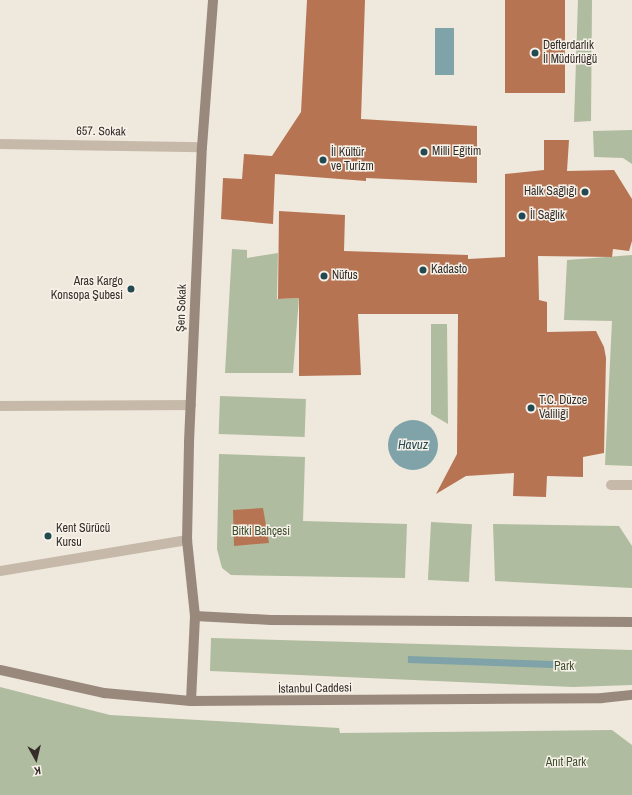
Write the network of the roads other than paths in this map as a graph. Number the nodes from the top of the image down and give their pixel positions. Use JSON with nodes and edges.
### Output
{"nodes":[{"id":1,"x":213,"y":0,"type":"edge"},
{"id":2,"x":0,"y":144,"type":"edge"},
{"id":3,"x":202,"y":147,"type":"junction"},
{"id":4,"x":191,"y":405,"type":"junction"},
{"id":5,"x":0,"y":406,"type":"edge"},
{"id":6,"x":610,"y":485,"type":"dead end"},
{"id":7,"x":632,"y":485,"type":"edge"},
{"id":8,"x":187,"y":540,"type":"junction"},
{"id":9,"x":0,"y":571,"type":"edge"},
{"id":10,"x":195,"y":616,"type":"junction"},
{"id":11,"x":632,"y":622,"type":"edge"},
{"id":12,"x":0,"y":670,"type":"edge"},
{"id":13,"x":632,"y":695,"type":"edge"},
{"id":14,"x":191,"y":701,"type":"junction"}],
"edges":[{"from":1,"to":3,"type":"main road","name":"Şen Sokak"},
{"from":2,"to":3,"type":"street","name":"657. Sokak"},
{"from":3,"to":4,"type":"main road","name":"Şen Sokak"},
{"from":4,"to":5,"type":"street"},
{"from":4,"to":8,"type":"main road","name":"Şen Sokak"},
{"from":6,"to":7,"type":"street"},
{"from":8,"to":9,"type":"street"},
{"from":8,"to":10,"type":"main road","name":"Şen Sokak"},
{"from":10,"to":11,"type":"main road"},
{"from":10,"to":14,"type":"main road","name":"Şen Sokak"},
{"from":12,"to":14,"type":"main road","name":"İstanbul Caddesi"},
{"from":13,"to":14,"type":"main road","name":"İstanbul Caddesi"}]}
